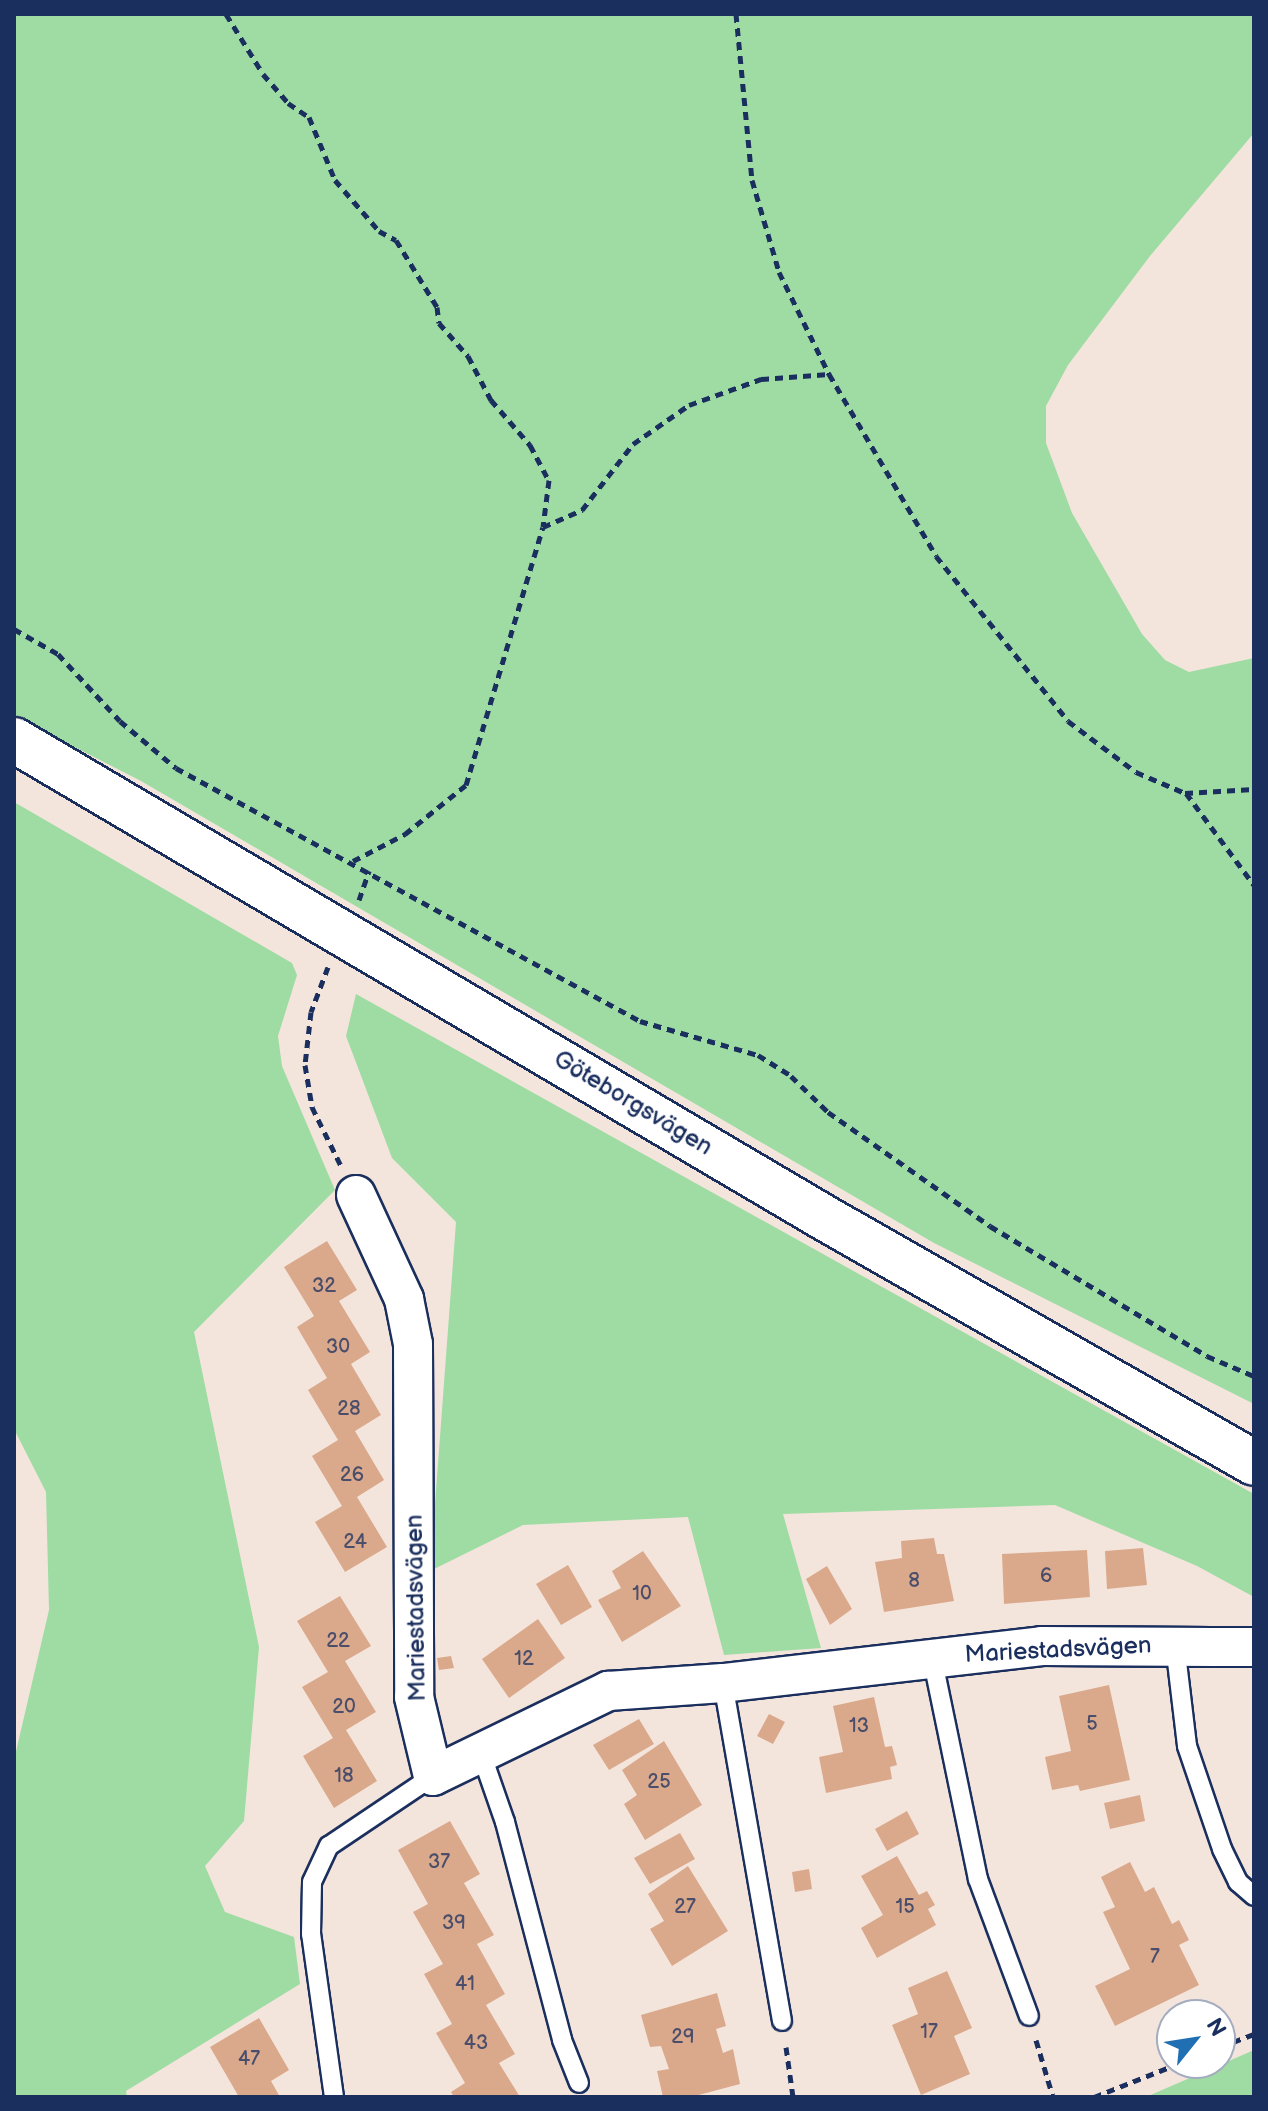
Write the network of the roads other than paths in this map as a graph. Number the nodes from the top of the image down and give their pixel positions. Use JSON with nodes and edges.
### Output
{"nodes":[{"id":1,"x":14,"y":740,"type":"edge"},
{"id":2,"x":356,"y":1195,"type":"road end"},
{"id":3,"x":1254,"y":1463,"type":"edge"},
{"id":4,"x":1175,"y":1645,"type":"junction"},
{"id":5,"x":1254,"y":1647,"type":"edge"},
{"id":6,"x":932,"y":1657,"type":"junction"},
{"id":7,"x":723,"y":1683,"type":"junction"},
{"id":8,"x":481,"y":1753,"type":"junction"},
{"id":9,"x":433,"y":1776,"type":"junction"},
{"id":10,"x":1254,"y":1896,"type":"edge"},
{"id":11,"x":1029,"y":2016,"type":"road end"},
{"id":12,"x":782,"y":2021,"type":"road end"},
{"id":13,"x":579,"y":2083,"type":"dead end"},
{"id":14,"x":334,"y":2097,"type":"edge"}],
"edges":[{"from":1,"to":3,"type":"street","name":"Göteborgsvägen"},
{"from":2,"to":9,"type":"street","name":"Mariestadsvägen"},
{"from":4,"to":5,"type":"street","name":"Mariestadsvägen"},
{"from":4,"to":6,"type":"street","name":"Mariestadsvägen"},
{"from":4,"to":10,"type":"lane"},
{"from":6,"to":7,"type":"street","name":"Mariestadsvägen"},
{"from":6,"to":11,"type":"lane"},
{"from":7,"to":8,"type":"street","name":"Mariestadsvägen"},
{"from":7,"to":12,"type":"lane"},
{"from":8,"to":9,"type":"street","name":"Mariestadsvägen"},
{"from":8,"to":13,"type":"lane"},
{"from":9,"to":14,"type":"lane"}]}
